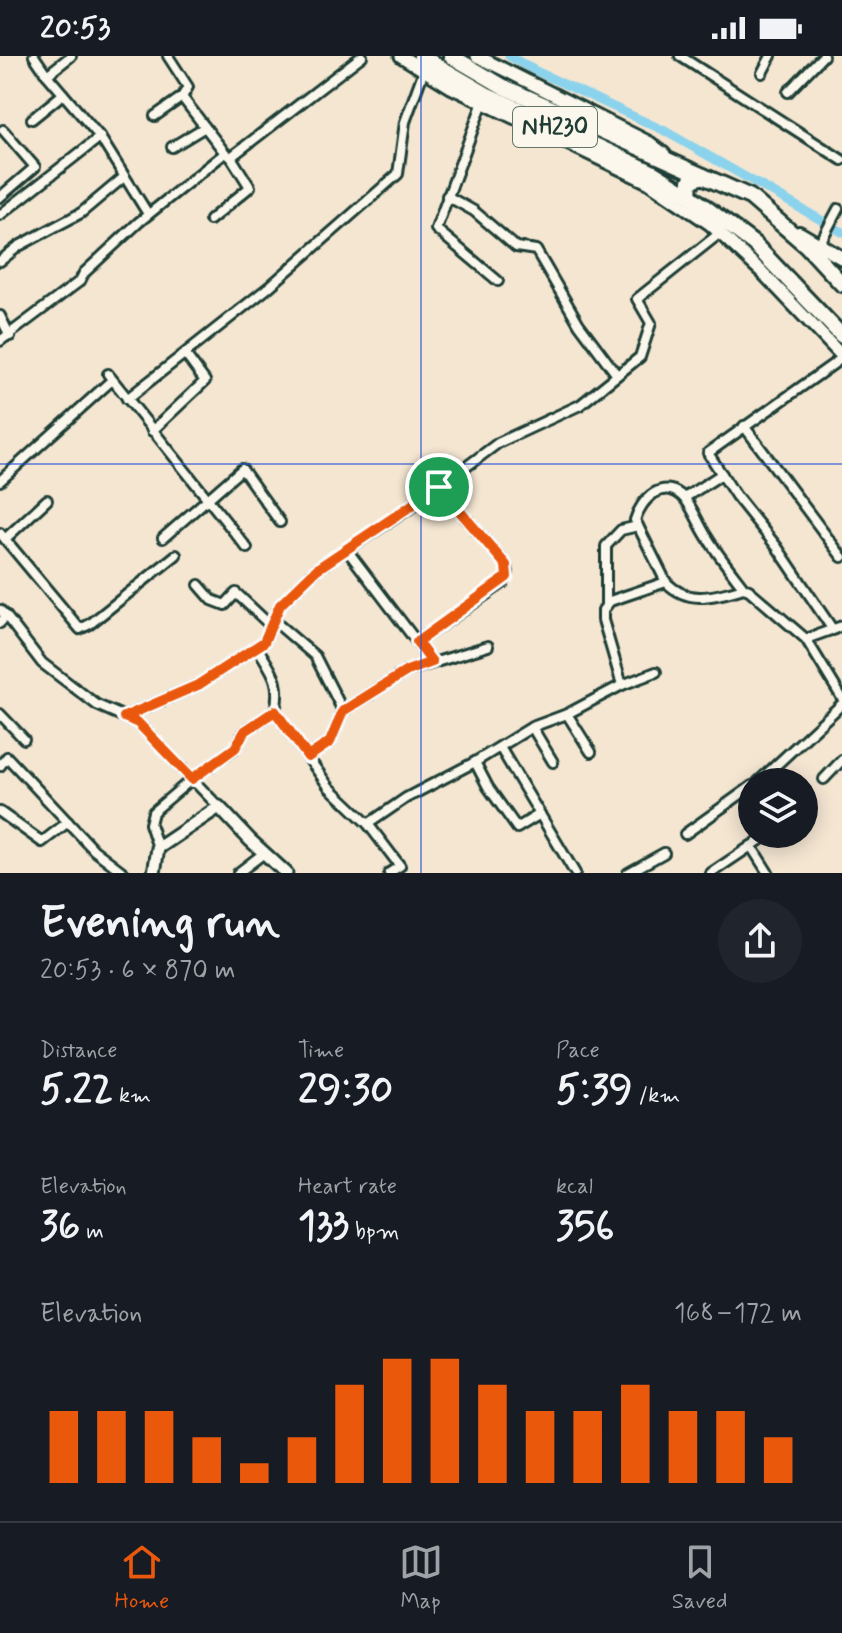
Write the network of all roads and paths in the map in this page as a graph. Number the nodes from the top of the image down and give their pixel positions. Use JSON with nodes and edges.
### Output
{"nodes":[{"id":1,"x":34,"y":56,"type":"edge"},
{"id":2,"x":71,"y":56,"type":"edge"},
{"id":3,"x":168,"y":56,"type":"edge"},
{"id":4,"x":362,"y":56,"type":"edge"},
{"id":5,"x":401,"y":56,"type":"edge"},
{"id":6,"x":451,"y":56,"type":"edge"},
{"id":7,"x":477,"y":56,"type":"edge"},
{"id":8,"x":680,"y":56,"type":"edge"},
{"id":9,"x":700,"y":56,"type":"edge"},
{"id":10,"x":771,"y":56,"type":"edge"},
{"id":11,"x":823,"y":56,"type":"edge"},
{"id":12,"x":423,"y":63,"type":"edge"},
{"id":13,"x":691,"y":64,"type":"junction"},
{"id":14,"x":762,"y":73,"type":"dead end"},
{"id":15,"x":47,"y":75,"type":"junction"},
{"id":16,"x":788,"y":92,"type":"dead end"},
{"id":17,"x":63,"y":94,"type":"junction"},
{"id":18,"x":182,"y":97,"type":"junction"},
{"id":19,"x":483,"y":102,"type":"junction"},
{"id":20,"x":155,"y":116,"type":"dead end"},
{"id":21,"x":32,"y":119,"type":"dead end"},
{"id":22,"x":205,"y":127,"type":"junction"},
{"id":23,"x":3,"y":130,"type":"dead end"},
{"id":24,"x":100,"y":137,"type":"junction"},
{"id":25,"x":172,"y":147,"type":"dead end"},
{"id":26,"x":228,"y":155,"type":"junction"},
{"id":27,"x":842,"y":160,"type":"edge"},
{"id":28,"x":675,"y":162,"type":"junction"},
{"id":29,"x":35,"y":167,"type":"junction"},
{"id":30,"x":703,"y":176,"type":"junction"},
{"id":31,"x":124,"y":177,"type":"junction"},
{"id":32,"x":46,"y":180,"type":"junction"},
{"id":33,"x":689,"y":195,"type":"junction"},
{"id":34,"x":447,"y":196,"type":"junction"},
{"id":35,"x":0,"y":197,"type":"edge"},
{"id":36,"x":840,"y":207,"type":"edge"},
{"id":37,"x":148,"y":214,"type":"junction"},
{"id":38,"x":0,"y":215,"type":"edge"},
{"id":39,"x":776,"y":219,"type":"junction"},
{"id":40,"x":210,"y":220,"type":"dead end"},
{"id":41,"x":720,"y":233,"type":"junction"},
{"id":42,"x":820,"y":242,"type":"junction"},
{"id":43,"x":842,"y":258,"type":"edge"},
{"id":44,"x":0,"y":261,"type":"edge"},
{"id":45,"x":498,"y":281,"type":"dead end"},
{"id":46,"x":842,"y":284,"type":"edge"},
{"id":47,"x":0,"y":316,"type":"edge"},
{"id":48,"x":10,"y":336,"type":"junction"},
{"id":49,"x":842,"y":336,"type":"edge"},
{"id":50,"x":0,"y":341,"type":"edge"},
{"id":51,"x":185,"y":354,"type":"junction"},
{"id":52,"x":842,"y":357,"type":"edge"},
{"id":53,"x":617,"y":375,"type":"junction"},
{"id":54,"x":127,"y":399,"type":"junction"},
{"id":55,"x":744,"y":426,"type":"junction"},
{"id":56,"x":152,"y":431,"type":"junction"},
{"id":57,"x":722,"y":474,"type":"junction"},
{"id":58,"x":0,"y":481,"type":"edge"},
{"id":59,"x":439,"y":487,"type":"junction"},
{"id":60,"x":684,"y":498,"type":"junction"},
{"id":61,"x":47,"y":500,"type":"dead end"},
{"id":62,"x":207,"y":501,"type":"junction"},
{"id":63,"x":280,"y":522,"type":"dead end"},
{"id":64,"x":638,"y":526,"type":"junction"},
{"id":65,"x":3,"y":536,"type":"edge"},
{"id":66,"x":163,"y":538,"type":"dead end"},
{"id":67,"x":247,"y":548,"type":"dead end"},
{"id":68,"x":347,"y":550,"type":"junction"},
{"id":69,"x":176,"y":555,"type":"dead end"},
{"id":70,"x":842,"y":557,"type":"edge"},
{"id":71,"x":666,"y":582,"type":"junction"},
{"id":72,"x":199,"y":585,"type":"dead end"},
{"id":73,"x":744,"y":588,"type":"junction"},
{"id":74,"x":606,"y":604,"type":"junction"},
{"id":75,"x":2,"y":616,"type":"edge"},
{"id":76,"x":272,"y":623,"type":"junction"},
{"id":77,"x":837,"y":628,"type":"edge"},
{"id":78,"x":806,"y":639,"type":"junction"},
{"id":79,"x":417,"y":642,"type":"junction"},
{"id":80,"x":488,"y":646,"type":"dead end"},
{"id":81,"x":257,"y":647,"type":"junction"},
{"id":82,"x":432,"y":662,"type":"junction"},
{"id":83,"x":656,"y":672,"type":"dead end"},
{"id":84,"x":622,"y":685,"type":"junction"},
{"id":85,"x":842,"y":701,"type":"edge"},
{"id":86,"x":275,"y":711,"type":"junction"},
{"id":87,"x":343,"y":711,"type":"junction"},
{"id":88,"x":0,"y":714,"type":"edge"},
{"id":89,"x":567,"y":714,"type":"junction"},
{"id":90,"x":124,"y":717,"type":"junction"},
{"id":91,"x":532,"y":727,"type":"junction"},
{"id":92,"x":24,"y":739,"type":"dead end"},
{"id":93,"x":501,"y":749,"type":"dead end"},
{"id":94,"x":591,"y":752,"type":"dead end"},
{"id":95,"x":308,"y":757,"type":"junction"},
{"id":96,"x":475,"y":762,"type":"junction"},
{"id":97,"x":553,"y":762,"type":"dead end"},
{"id":98,"x":841,"y":763,"type":"edge"},
{"id":99,"x":0,"y":766,"type":"edge"},
{"id":100,"x":773,"y":768,"type":"edge"},
{"id":101,"x":192,"y":779,"type":"junction"},
{"id":102,"x":824,"y":779,"type":"dead end"},
{"id":103,"x":738,"y":796,"type":"edge"},
{"id":104,"x":219,"y":807,"type":"junction"},
{"id":105,"x":0,"y":812,"type":"edge"},
{"id":106,"x":540,"y":814,"type":"junction"},
{"id":107,"x":68,"y":822,"type":"junction"},
{"id":108,"x":368,"y":824,"type":"junction"},
{"id":109,"x":685,"y":834,"type":"dead end"},
{"id":110,"x":158,"y":848,"type":"junction"},
{"id":111,"x":748,"y":848,"type":"edge"},
{"id":112,"x":752,"y":848,"type":"edge"},
{"id":113,"x":264,"y":853,"type":"junction"},
{"id":114,"x":664,"y":853,"type":"dead end"},
{"id":115,"x":573,"y":872,"type":"edge"},
{"id":116,"x":124,"y":873,"type":"edge"},
{"id":117,"x":155,"y":873,"type":"edge"},
{"id":118,"x":238,"y":873,"type":"edge"},
{"id":119,"x":286,"y":873,"type":"edge"},
{"id":120,"x":389,"y":873,"type":"edge"},
{"id":121,"x":628,"y":873,"type":"edge"},
{"id":122,"x":711,"y":873,"type":"edge"},
{"id":123,"x":768,"y":873,"type":"edge"}],
"edges":[{"from":1,"to":15,"type":"street"},
{"from":2,"to":15,"type":"street"},
{"from":3,"to":18,"type":"street"},
{"from":4,"to":26,"type":"street"},
{"from":5,"to":12,"type":"street"},
{"from":6,"to":28,"type":"highway","number":"NH230"},
{"from":7,"to":28,"type":"street"},
{"from":8,"to":13,"type":"street"},
{"from":9,"to":13,"type":"street"},
{"from":10,"to":14,"type":"street"},
{"from":11,"to":16,"type":"street"},
{"from":12,"to":19,"type":"street"},
{"from":12,"to":33,"type":"highway","number":"NH230"},
{"from":12,"to":51,"type":"street"},
{"from":13,"to":27,"type":"street"},
{"from":15,"to":17,"type":"street"},
{"from":17,"to":21,"type":"street"},
{"from":17,"to":24,"type":"street"},
{"from":18,"to":20,"type":"street"},
{"from":18,"to":22,"type":"street"},
{"from":19,"to":34,"type":"street"},
{"from":19,"to":41,"type":"street"},
{"from":22,"to":25,"type":"street"},
{"from":22,"to":26,"type":"street"},
{"from":23,"to":29,"type":"street"},
{"from":24,"to":31,"type":"street"},
{"from":24,"to":32,"type":"street"},
{"from":26,"to":37,"type":"street"},
{"from":26,"to":40,"type":"street"},
{"from":28,"to":30,"type":"highway","number":"NH230"},
{"from":29,"to":32,"type":"street"},
{"from":29,"to":35,"type":"street"},
{"from":30,"to":33,"type":"highway"},
{"from":30,"to":39,"type":"highway","number":"NH230"},
{"from":31,"to":37,"type":"street"},
{"from":31,"to":44,"type":"street"},
{"from":32,"to":38,"type":"street"},
{"from":33,"to":49,"type":"highway","number":"NH230"},
{"from":34,"to":45,"type":"street"},
{"from":34,"to":53,"type":"street"},
{"from":36,"to":42,"type":"street"},
{"from":37,"to":48,"type":"street"},
{"from":39,"to":42,"type":"main road"},
{"from":39,"to":46,"type":"highway","number":"NH230"},
{"from":41,"to":52,"type":"street"},
{"from":41,"to":53,"type":"street"},
{"from":42,"to":43,"type":"main road"},
{"from":47,"to":48,"type":"street"},
{"from":48,"to":50,"type":"street"},
{"from":51,"to":54,"type":"street"},
{"from":51,"to":56,"type":"street"},
{"from":52,"to":55,"type":"street"},
{"from":53,"to":59,"type":"street"},
{"from":54,"to":56,"type":"street"},
{"from":54,"to":58,"type":"street"},
{"from":55,"to":57,"type":"street"},
{"from":55,"to":70,"type":"street"},
{"from":56,"to":62,"type":"street"},
{"from":57,"to":60,"type":"street"},
{"from":57,"to":77,"type":"street"},
{"from":59,"to":68,"type":"street"},
{"from":59,"to":79,"type":"street"},
{"from":60,"to":64,"type":"street"},
{"from":60,"to":73,"type":"street"},
{"from":61,"to":65,"type":"street"},
{"from":62,"to":63,"type":"street"},
{"from":62,"to":66,"type":"street"},
{"from":62,"to":67,"type":"street"},
{"from":64,"to":71,"type":"street"},
{"from":64,"to":74,"type":"street"},
{"from":65,"to":69,"type":"street"},
{"from":68,"to":76,"type":"street"},
{"from":68,"to":79,"type":"street"},
{"from":71,"to":73,"type":"street"},
{"from":71,"to":74,"type":"street"},
{"from":72,"to":76,"type":"street"},
{"from":73,"to":78,"type":"street"},
{"from":74,"to":84,"type":"street"},
{"from":75,"to":90,"type":"street"},
{"from":76,"to":81,"type":"street"},
{"from":76,"to":87,"type":"street"},
{"from":77,"to":78,"type":"street"},
{"from":78,"to":85,"type":"street"},
{"from":79,"to":82,"type":"street"},
{"from":80,"to":82,"type":"street"},
{"from":81,"to":86,"type":"street"},
{"from":81,"to":90,"type":"street"},
{"from":82,"to":87,"type":"street"},
{"from":83,"to":84,"type":"street"},
{"from":84,"to":89,"type":"street"},
{"from":85,"to":100,"type":"street"},
{"from":86,"to":95,"type":"street"},
{"from":86,"to":101,"type":"street"},
{"from":87,"to":95,"type":"street"},
{"from":88,"to":92,"type":"street"},
{"from":89,"to":91,"type":"street"},
{"from":89,"to":94,"type":"street"},
{"from":90,"to":101,"type":"street"},
{"from":91,"to":96,"type":"street"},
{"from":91,"to":97,"type":"street"},
{"from":93,"to":106,"type":"street"},
{"from":95,"to":108,"type":"street"},
{"from":96,"to":106,"type":"street"},
{"from":96,"to":108,"type":"street"},
{"from":98,"to":102,"type":"street"},
{"from":99,"to":107,"type":"street"},
{"from":101,"to":104,"type":"street"},
{"from":101,"to":110,"type":"street"},
{"from":103,"to":109,"type":"street"},
{"from":104,"to":110,"type":"street"},
{"from":104,"to":113,"type":"street"},
{"from":105,"to":107,"type":"street"},
{"from":106,"to":115,"type":"street"},
{"from":107,"to":116,"type":"street"},
{"from":108,"to":120,"type":"street"},
{"from":110,"to":117,"type":"street"},
{"from":111,"to":122,"type":"street"},
{"from":112,"to":123,"type":"street"},
{"from":113,"to":118,"type":"street"},
{"from":113,"to":119,"type":"street"},
{"from":114,"to":121,"type":"street"}]}
